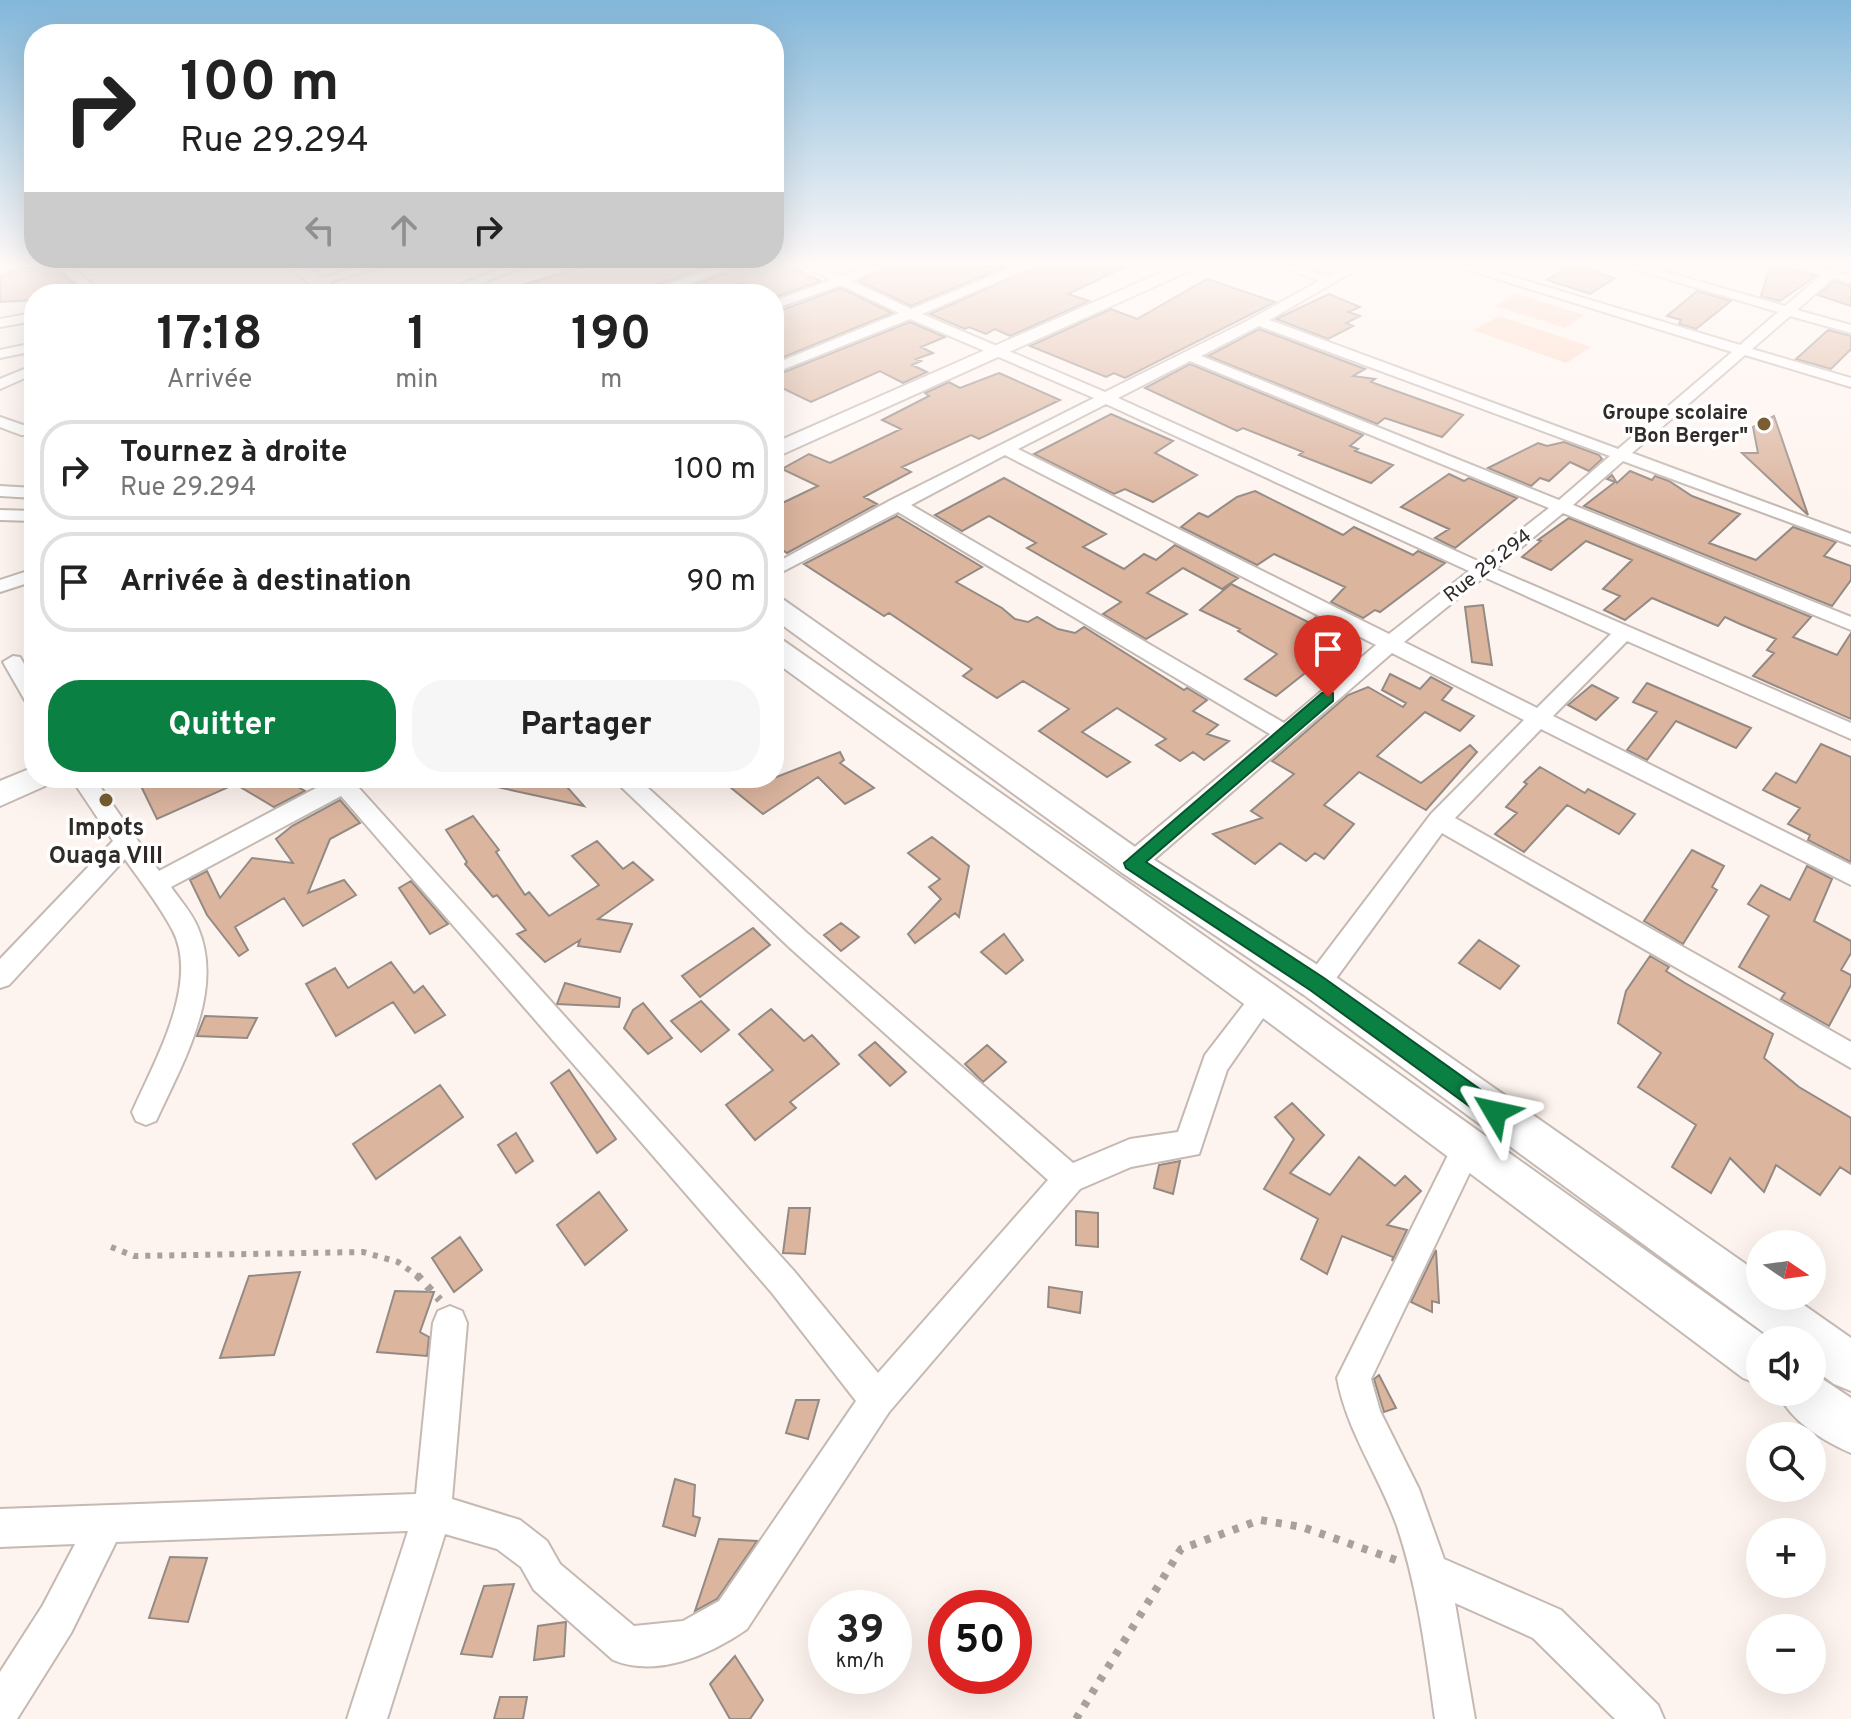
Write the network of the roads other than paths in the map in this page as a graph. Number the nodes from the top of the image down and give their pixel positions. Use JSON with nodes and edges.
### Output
{"nodes":[{"id":1,"x":831,"y":346,"type":"edge"},
{"id":2,"x":985,"y":346,"type":"edge"},
{"id":3,"x":1011,"y":346,"type":"edge"},
{"id":4,"x":1209,"y":346,"type":"edge"},
{"id":5,"x":1328,"y":346,"type":"edge"},
{"id":6,"x":1729,"y":346,"type":"edge"},
{"id":7,"x":1746,"y":346,"type":"edge"},
{"id":8,"x":24,"y":349,"type":"edge"},
{"id":9,"x":1742,"y":350,"type":"junction"},
{"id":10,"x":998,"y":352,"type":"junction"},
{"id":11,"x":0,"y":354,"type":"edge"},
{"id":12,"x":1189,"y":356,"type":"junction"},
{"id":13,"x":784,"y":365,"type":"edge"},
{"id":14,"x":24,"y":374,"type":"edge"},
{"id":15,"x":1851,"y":383,"type":"edge"},
{"id":16,"x":0,"y":385,"type":"edge"},
{"id":17,"x":1106,"y":398,"type":"junction"},
{"id":18,"x":0,"y":422,"type":"edge"},
{"id":19,"x":24,"y":430,"type":"edge"},
{"id":20,"x":784,"y":447,"type":"edge"},
{"id":21,"x":1005,"y":449,"type":"junction"},
{"id":22,"x":1621,"y":454,"type":"junction"},
{"id":23,"x":0,"y":491,"type":"edge"},
{"id":24,"x":24,"y":492,"type":"edge"},
{"id":25,"x":897,"y":504,"type":"junction"},
{"id":26,"x":1559,"y":508,"type":"junction"},
{"id":27,"x":0,"y":515,"type":"edge"},
{"id":28,"x":24,"y":516,"type":"edge"},
{"id":29,"x":1851,"y":540,"type":"edge"},
{"id":30,"x":784,"y":566,"type":"edge"},
{"id":31,"x":1480,"y":569,"type":"junction"},
{"id":32,"x":24,"y":578,"type":"edge"},
{"id":33,"x":0,"y":585,"type":"edge"},
{"id":34,"x":784,"y":613,"type":"edge"},
{"id":35,"x":1851,"y":624,"type":"edge"},
{"id":36,"x":1625,"y":631,"type":"junction"},
{"id":37,"x":1392,"y":642,"type":"junction"},
{"id":38,"x":784,"y":654,"type":"edge"},
{"id":39,"x":1540,"y":718,"type":"junction"},
{"id":40,"x":1851,"y":732,"type":"edge"},
{"id":41,"x":1285,"y":733,"type":"junction"},
{"id":42,"x":24,"y":783,"type":"edge"},
{"id":43,"x":89,"y":788,"type":"edge"},
{"id":44,"x":336,"y":788,"type":"edge"},
{"id":45,"x":355,"y":788,"type":"edge"},
{"id":46,"x":634,"y":788,"type":"edge"},
{"id":47,"x":0,"y":794,"type":"edge"},
{"id":48,"x":1439,"y":820,"type":"junction"},
{"id":49,"x":126,"y":842,"type":"junction"},
{"id":50,"x":1133,"y":863,"type":"junction"},
{"id":51,"x":1851,"y":876,"type":"edge"},
{"id":52,"x":155,"y":884,"type":"junction"},
{"id":53,"x":0,"y":977,"type":"edge"},
{"id":54,"x":1317,"y":984,"type":"junction"},
{"id":55,"x":1264,"y":998,"type":"junction"},
{"id":56,"x":1851,"y":1056,"type":"edge"},
{"id":57,"x":146,"y":1112,"type":"dead end"},
{"id":58,"x":1467,"y":1147,"type":"junction"},
{"id":59,"x":1069,"y":1179,"type":"junction"},
{"id":60,"x":450,"y":1323,"type":"road end"},
{"id":61,"x":1746,"y":1351,"type":"edge"},
{"id":62,"x":1851,"y":1367,"type":"edge"},
{"id":63,"x":877,"y":1400,"type":"junction"},
{"id":64,"x":1821,"y":1406,"type":"edge"},
{"id":65,"x":1851,"y":1428,"type":"edge"},
{"id":66,"x":433,"y":1512,"type":"junction"},
{"id":67,"x":105,"y":1525,"type":"junction"},
{"id":68,"x":0,"y":1528,"type":"edge"},
{"id":69,"x":1427,"y":1571,"type":"junction"},
{"id":70,"x":0,"y":1708,"type":"edge"},
{"id":71,"x":367,"y":1719,"type":"edge"},
{"id":72,"x":1455,"y":1719,"type":"edge"},
{"id":73,"x":1644,"y":1719,"type":"edge"}],
"edges":[{"from":1,"to":13,"type":"street"},
{"from":2,"to":10,"type":"street"},
{"from":3,"to":10,"type":"main road"},
{"from":4,"to":12,"type":"street"},
{"from":5,"to":22,"type":"street"},
{"from":6,"to":9,"type":"street"},
{"from":7,"to":9,"type":"street","name":"Rue 29.294"},
{"from":8,"to":11,"type":"street"},
{"from":9,"to":15,"type":"street"},
{"from":9,"to":22,"type":"street","name":"Rue 29.294"},
{"from":10,"to":17,"type":"street"},
{"from":10,"to":20,"type":"main road"},
{"from":12,"to":17,"type":"street"},
{"from":12,"to":26,"type":"street"},
{"from":14,"to":16,"type":"street"},
{"from":17,"to":21,"type":"street"},
{"from":17,"to":31,"type":"street"},
{"from":18,"to":19,"type":"street"},
{"from":21,"to":25,"type":"street"},
{"from":21,"to":37,"type":"street"},
{"from":22,"to":26,"type":"street","name":"Rue 29.294"},
{"from":22,"to":29,"type":"street"},
{"from":23,"to":24,"type":"street"},
{"from":25,"to":30,"type":"street"},
{"from":25,"to":41,"type":"street"},
{"from":26,"to":31,"type":"street","name":"Rue 29.294"},
{"from":26,"to":35,"type":"street"},
{"from":27,"to":28,"type":"street"},
{"from":31,"to":36,"type":"street"},
{"from":31,"to":37,"type":"street","name":"Rue 29.294"},
{"from":32,"to":33,"type":"street"},
{"from":34,"to":50,"type":"main road"},
{"from":36,"to":39,"type":"street"},
{"from":36,"to":40,"type":"street"},
{"from":37,"to":39,"type":"street"},
{"from":37,"to":41,"type":"street","name":"Rue 29.294"},
{"from":38,"to":55,"type":"main road"},
{"from":39,"to":48,"type":"street"},
{"from":39,"to":51,"type":"street"},
{"from":41,"to":50,"type":"street","name":"Rue 29.294"},
{"from":42,"to":47,"type":"main road"},
{"from":43,"to":49,"type":"street"},
{"from":44,"to":52,"type":"street"},
{"from":45,"to":63,"type":"street"},
{"from":46,"to":59,"type":"street"},
{"from":48,"to":54,"type":"street"},
{"from":48,"to":56,"type":"street"},
{"from":49,"to":52,"type":"street"},
{"from":49,"to":53,"type":"street"},
{"from":50,"to":54,"type":"main road"},
{"from":52,"to":57,"type":"street"},
{"from":54,"to":62,"type":"main road"},
{"from":55,"to":58,"type":"main road"},
{"from":55,"to":59,"type":"street"},
{"from":58,"to":61,"type":"main road"},
{"from":58,"to":69,"type":"street"},
{"from":59,"to":63,"type":"street"},
{"from":60,"to":66,"type":"street"},
{"from":63,"to":66,"type":"street"},
{"from":64,"to":65,"type":"main road"},
{"from":66,"to":67,"type":"street"},
{"from":66,"to":71,"type":"street"},
{"from":67,"to":68,"type":"street"},
{"from":67,"to":70,"type":"street"},
{"from":69,"to":72,"type":"street"},
{"from":69,"to":73,"type":"street"}]}
